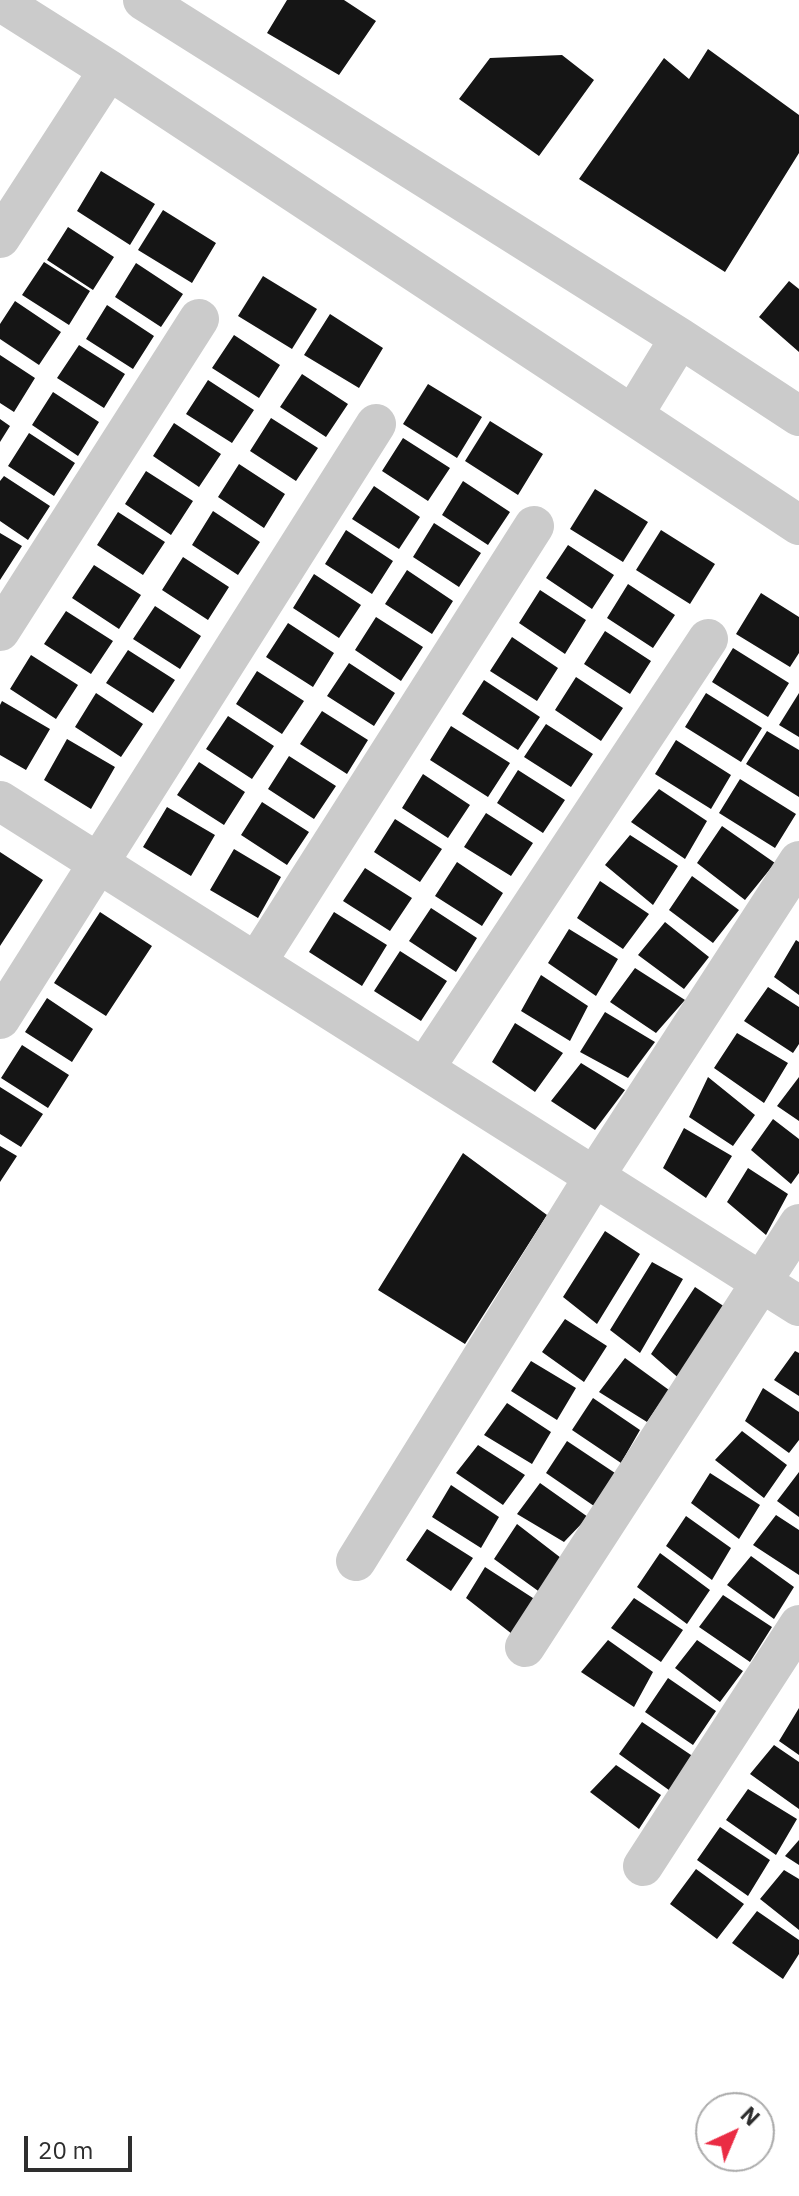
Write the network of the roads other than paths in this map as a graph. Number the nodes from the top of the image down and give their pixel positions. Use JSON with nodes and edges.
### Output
{"nodes":[{"id":1,"x":143,"y":0,"type":"edge"},
{"id":2,"x":0,"y":1,"type":"edge"},
{"id":3,"x":109,"y":70,"type":"junction"},
{"id":4,"x":0,"y":238,"type":"edge"},
{"id":5,"x":199,"y":319,"type":"dead end"},
{"id":6,"x":680,"y":338,"type":"junction"},
{"id":7,"x":633,"y":415,"type":"junction"},
{"id":8,"x":799,"y":416,"type":"edge"},
{"id":9,"x":376,"y":424,"type":"dead end"},
{"id":10,"x":799,"y":525,"type":"edge"},
{"id":11,"x":534,"y":526,"type":"dead end"},
{"id":12,"x":0,"y":631,"type":"edge"},
{"id":13,"x":708,"y":639,"type":"dead end"},
{"id":14,"x":0,"y":801,"type":"edge"},
{"id":15,"x":799,"y":861,"type":"edge"},
{"id":16,"x":100,"y":864,"type":"junction"},
{"id":17,"x":256,"y":963,"type":"junction"},
{"id":18,"x":0,"y":1019,"type":"edge"},
{"id":19,"x":424,"y":1069,"type":"junction"},
{"id":20,"x":594,"y":1177,"type":"junction"},
{"id":21,"x":799,"y":1224,"type":"edge"},
{"id":22,"x":761,"y":1282,"type":"junction"},
{"id":23,"x":799,"y":1306,"type":"edge"},
{"id":24,"x":356,"y":1561,"type":"dead end"},
{"id":25,"x":799,"y":1625,"type":"edge"},
{"id":26,"x":525,"y":1647,"type":"dead end"},
{"id":27,"x":643,"y":1866,"type":"dead end"}],
"edges":[{"from":1,"to":6,"type":"street"},
{"from":2,"to":3,"type":"street"},
{"from":3,"to":4,"type":"street"},
{"from":3,"to":7,"type":"street"},
{"from":5,"to":12,"type":"street"},
{"from":6,"to":7,"type":"street"},
{"from":6,"to":8,"type":"street"},
{"from":7,"to":10,"type":"street"},
{"from":9,"to":16,"type":"street"},
{"from":11,"to":17,"type":"street"},
{"from":13,"to":19,"type":"street"},
{"from":14,"to":16,"type":"street"},
{"from":15,"to":20,"type":"street"},
{"from":16,"to":17,"type":"street"},
{"from":16,"to":18,"type":"street"},
{"from":17,"to":19,"type":"street"},
{"from":19,"to":20,"type":"street"},
{"from":20,"to":22,"type":"street"},
{"from":20,"to":24,"type":"street"},
{"from":21,"to":22,"type":"street"},
{"from":22,"to":23,"type":"street"},
{"from":22,"to":26,"type":"street"},
{"from":25,"to":27,"type":"street"}]}
